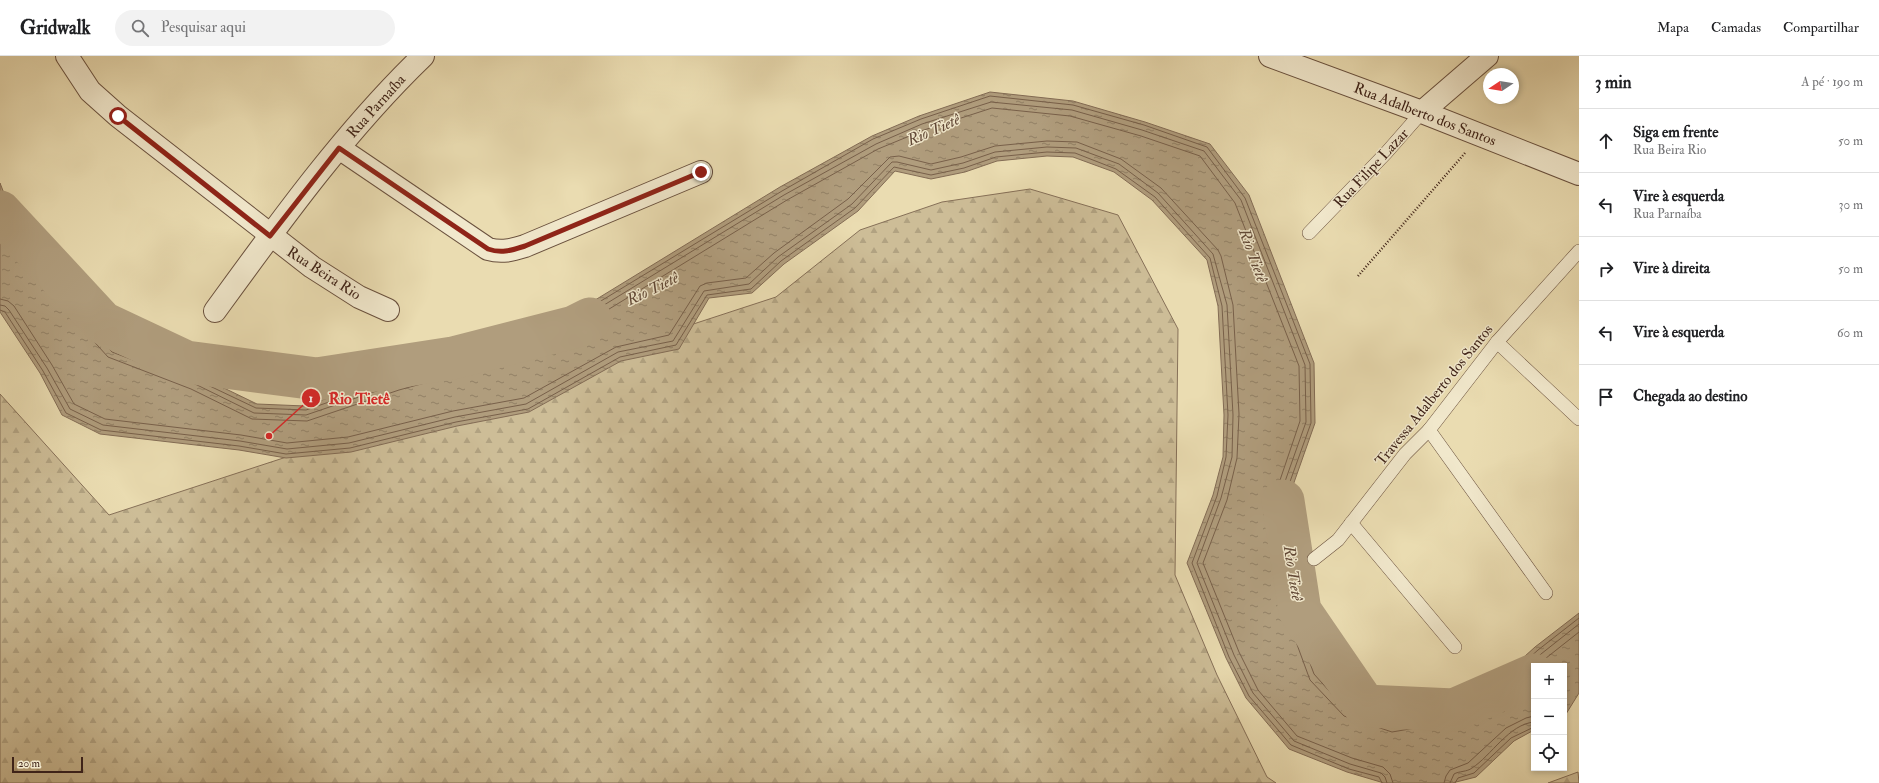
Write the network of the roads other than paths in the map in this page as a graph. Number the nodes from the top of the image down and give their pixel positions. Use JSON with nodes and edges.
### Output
{"nodes":[{"id":1,"x":67,"y":56,"type":"edge"},
{"id":2,"x":423,"y":56,"type":"edge"},
{"id":3,"x":1270,"y":56,"type":"edge"},
{"id":4,"x":1487,"y":56,"type":"edge"},
{"id":5,"x":1422,"y":112,"type":"junction"},
{"id":6,"x":339,"y":148,"type":"junction"},
{"id":7,"x":701,"y":172,"type":"dead end"},
{"id":8,"x":1579,"y":174,"type":"edge"},
{"id":9,"x":1309,"y":233,"type":"dead end"},
{"id":10,"x":270,"y":236,"type":"junction"},
{"id":11,"x":1579,"y":251,"type":"edge"},
{"id":12,"x":388,"y":310,"type":"dead end"},
{"id":13,"x":215,"y":311,"type":"dead end"},
{"id":14,"x":1498,"y":342,"type":"junction"},
{"id":15,"x":1579,"y":419,"type":"edge"},
{"id":16,"x":1429,"y":430,"type":"junction"},
{"id":17,"x":1351,"y":523,"type":"junction"},
{"id":18,"x":1314,"y":560,"type":"dead end"},
{"id":19,"x":1546,"y":593,"type":"dead end"},
{"id":20,"x":1455,"y":647,"type":"dead end"}],
"edges":[{"from":1,"to":10,"type":"street","name":"Rua Beira Rio"},
{"from":2,"to":6,"type":"street","name":"Rua Parnaíba"},
{"from":3,"to":5,"type":"street","name":"Rua Adalberto dos Santos"},
{"from":4,"to":5,"type":"street","name":"Rua Filipe Lazar"},
{"from":5,"to":8,"type":"street","name":"Rua Adalberto dos Santos"},
{"from":5,"to":9,"type":"lane","name":"Rua Filipe Lazar"},
{"from":6,"to":7,"type":"street"},
{"from":6,"to":10,"type":"street","name":"Rua Parnaíba"},
{"from":10,"to":12,"type":"street","name":"Rua Beira Rio"},
{"from":10,"to":13,"type":"street","name":"Rua Parnaíba"},
{"from":11,"to":14,"type":"lane","name":"Travessa Adalberto dos Santos"},
{"from":14,"to":15,"type":"lane"},
{"from":14,"to":16,"type":"lane","name":"Travessa Adalberto dos Santos"},
{"from":16,"to":17,"type":"lane","name":"Travessa Adalberto dos Santos"},
{"from":16,"to":19,"type":"lane"},
{"from":17,"to":18,"type":"lane","name":"Travessa Adalberto dos Santos"},
{"from":17,"to":20,"type":"lane"}]}
